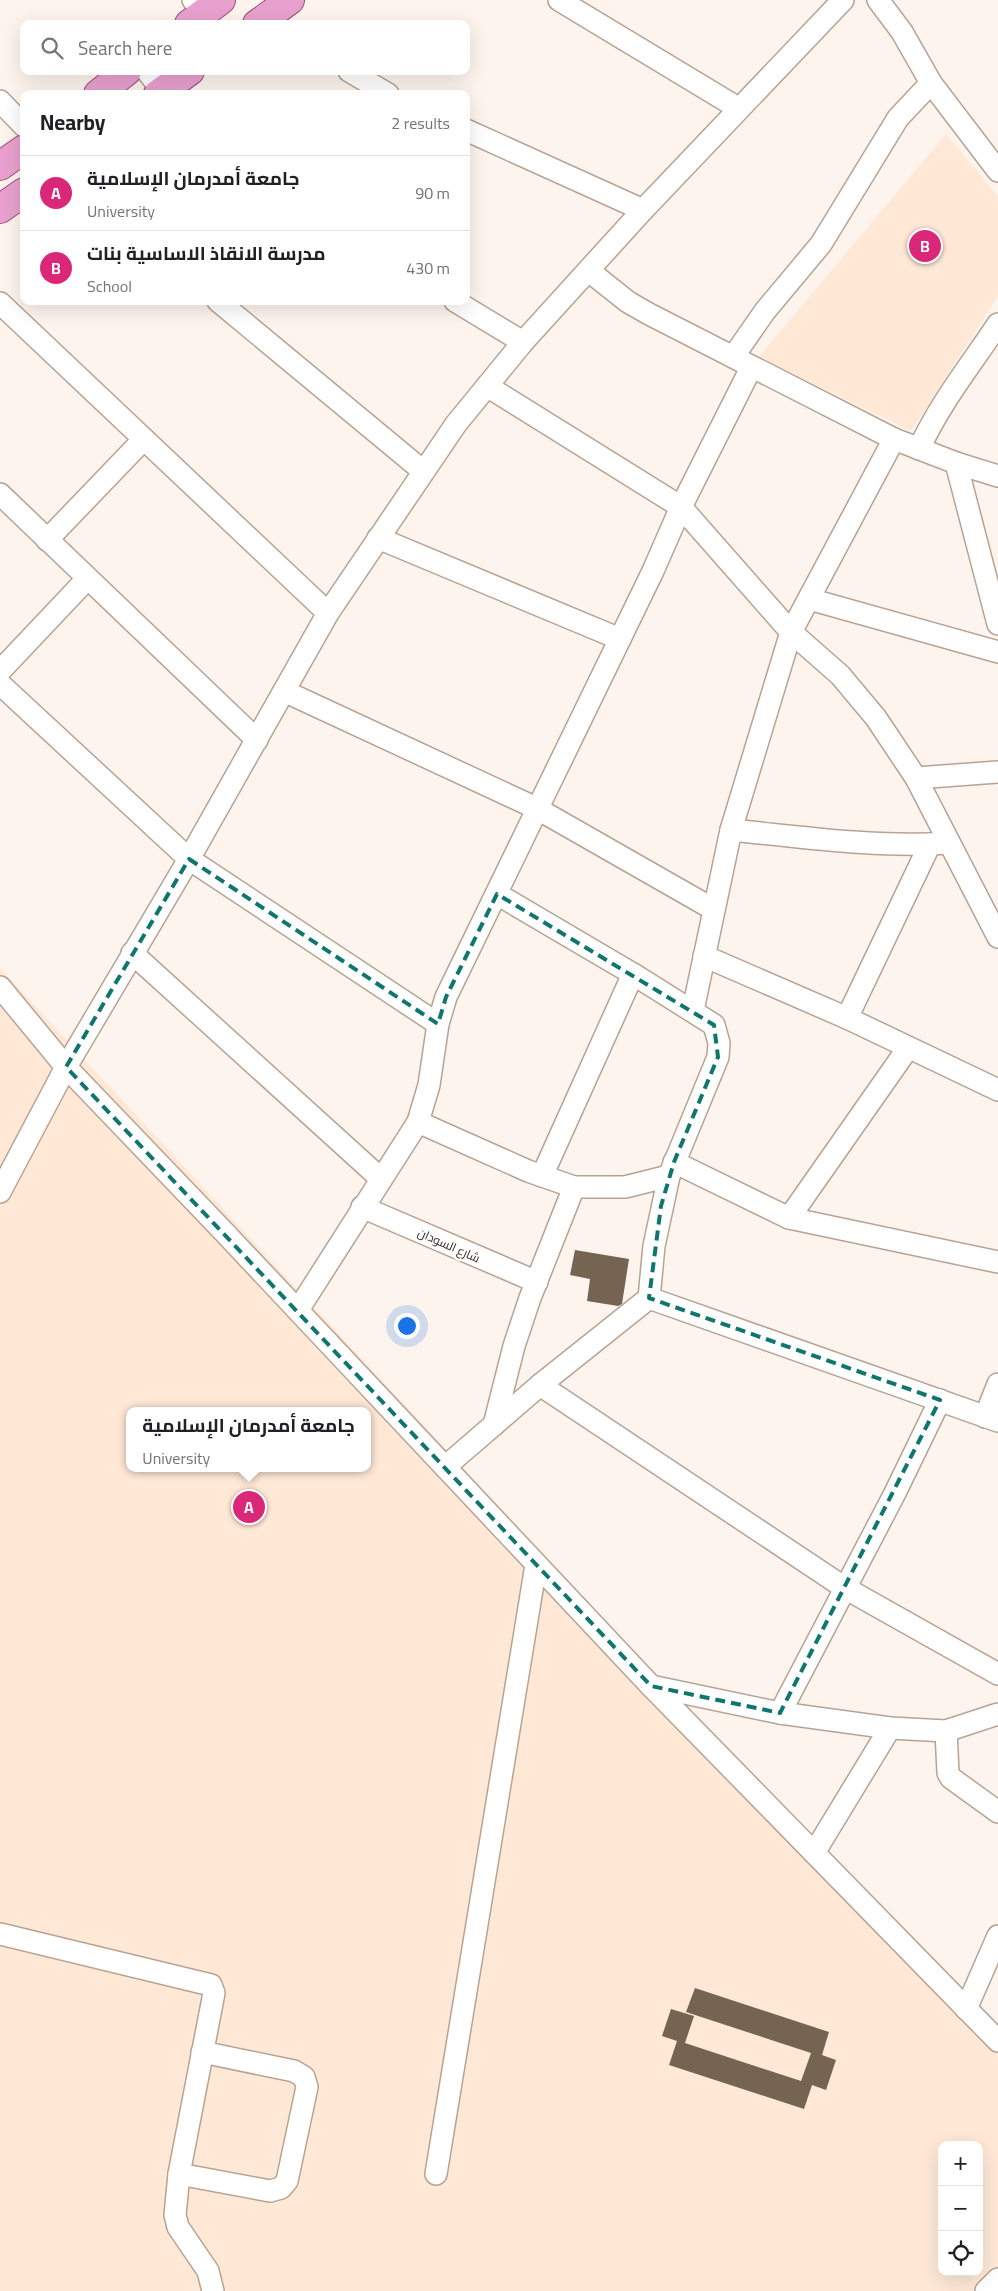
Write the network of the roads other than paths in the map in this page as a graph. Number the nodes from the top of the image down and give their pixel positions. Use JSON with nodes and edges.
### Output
{"nodes":[{"id":1,"x":559,"y":0,"type":"edge"},
{"id":2,"x":843,"y":0,"type":"edge"},
{"id":3,"x":878,"y":0,"type":"edge"},
{"id":4,"x":122,"y":75,"type":"edge"},
{"id":5,"x":182,"y":75,"type":"edge"},
{"id":6,"x":356,"y":75,"type":"edge"},
{"id":7,"x":931,"y":83,"type":"junction"},
{"id":8,"x":158,"y":87,"type":"edge"},
{"id":9,"x":103,"y":90,"type":"edge"},
{"id":10,"x":381,"y":90,"type":"edge"},
{"id":11,"x":0,"y":102,"type":"edge"},
{"id":12,"x":738,"y":108,"type":"junction"},
{"id":13,"x":20,"y":122,"type":"edge"},
{"id":14,"x":470,"y":132,"type":"edge"},
{"id":15,"x":20,"y":152,"type":"edge"},
{"id":16,"x":997,"y":163,"type":"edge"},
{"id":17,"x":0,"y":166,"type":"edge"},
{"id":18,"x":20,"y":195,"type":"edge"},
{"id":19,"x":0,"y":209,"type":"edge"},
{"id":20,"x":643,"y":210,"type":"junction"},
{"id":21,"x":589,"y":270,"type":"junction"},
{"id":22,"x":0,"y":303,"type":"edge"},
{"id":23,"x":223,"y":305,"type":"edge"},
{"id":24,"x":462,"y":305,"type":"edge"},
{"id":25,"x":998,"y":324,"type":"edge"},
{"id":26,"x":523,"y":342,"type":"junction"},
{"id":27,"x":991,"y":347,"type":"edge"},
{"id":28,"x":742,"y":363,"type":"junction"},
{"id":29,"x":487,"y":386,"type":"junction"},
{"id":30,"x":144,"y":439,"type":"junction"},
{"id":31,"x":894,"y":439,"type":"junction"},
{"id":32,"x":919,"y":449,"type":"junction"},
{"id":33,"x":956,"y":463,"type":"junction"},
{"id":34,"x":423,"y":471,"type":"junction"},
{"id":35,"x":998,"y":476,"type":"edge"},
{"id":36,"x":0,"y":494,"type":"edge"},
{"id":37,"x":681,"y":507,"type":"junction"},
{"id":38,"x":378,"y":538,"type":"junction"},
{"id":39,"x":47,"y":540,"type":"junction"},
{"id":40,"x":87,"y":579,"type":"junction"},
{"id":41,"x":809,"y":600,"type":"junction"},
{"id":42,"x":328,"y":613,"type":"junction"},
{"id":43,"x":998,"y":624,"type":"edge"},
{"id":44,"x":791,"y":632,"type":"junction"},
{"id":45,"x":620,"y":639,"type":"junction"},
{"id":46,"x":998,"y":652,"type":"edge"},
{"id":47,"x":0,"y":671,"type":"edge"},
{"id":48,"x":0,"y":684,"type":"edge"},
{"id":49,"x":284,"y":691,"type":"junction"},
{"id":50,"x":257,"y":740,"type":"junction"},
{"id":51,"x":998,"y":772,"type":"edge"},
{"id":52,"x":916,"y":778,"type":"junction"},
{"id":53,"x":536,"y":808,"type":"junction"},
{"id":54,"x":731,"y":830,"type":"junction"},
{"id":55,"x":939,"y":843,"type":"junction"},
{"id":56,"x":189,"y":859,"type":"junction"},
{"id":57,"x":497,"y":894,"type":"junction"},
{"id":58,"x":713,"y":909,"type":"junction"},
{"id":59,"x":998,"y":937,"type":"edge"},
{"id":60,"x":132,"y":953,"type":"junction"},
{"id":61,"x":704,"y":956,"type":"junction"},
{"id":62,"x":633,"y":974,"type":"junction"},
{"id":63,"x":0,"y":987,"type":"edge"},
{"id":64,"x":693,"y":1010,"type":"junction"},
{"id":65,"x":847,"y":1018,"type":"junction"},
{"id":66,"x":438,"y":1024,"type":"junction"},
{"id":67,"x":908,"y":1048,"type":"junction"},
{"id":68,"x":66,"y":1067,"type":"junction"},
{"id":69,"x":998,"y":1090,"type":"edge"},
{"id":70,"x":418,"y":1122,"type":"junction"},
{"id":71,"x":672,"y":1169,"type":"junction"},
{"id":72,"x":542,"y":1176,"type":"junction"},
{"id":73,"x":380,"y":1178,"type":"junction"},
{"id":74,"x":574,"y":1187,"type":"junction"},
{"id":75,"x":0,"y":1192,"type":"edge"},
{"id":76,"x":362,"y":1207,"type":"junction"},
{"id":77,"x":788,"y":1218,"type":"junction"},
{"id":78,"x":998,"y":1262,"type":"edge"},
{"id":79,"x":537,"y":1282,"type":"junction"},
{"id":80,"x":649,"y":1298,"type":"junction"},
{"id":81,"x":298,"y":1310,"type":"junction"},
{"id":82,"x":540,"y":1384,"type":"junction"},
{"id":83,"x":998,"y":1384,"type":"edge"},
{"id":84,"x":940,"y":1400,"type":"junction"},
{"id":85,"x":991,"y":1419,"type":"edge"},
{"id":86,"x":494,"y":1425,"type":"junction"},
{"id":87,"x":445,"y":1467,"type":"junction"},
{"id":88,"x":536,"y":1565,"type":"junction"},
{"id":89,"x":845,"y":1588,"type":"junction"},
{"id":90,"x":998,"y":1674,"type":"edge"},
{"id":91,"x":651,"y":1686,"type":"junction"},
{"id":92,"x":780,"y":1713,"type":"junction"},
{"id":93,"x":998,"y":1714,"type":"edge"},
{"id":94,"x":890,"y":1728,"type":"junction"},
{"id":95,"x":946,"y":1731,"type":"junction"},
{"id":96,"x":998,"y":1812,"type":"edge"},
{"id":97,"x":814,"y":1853,"type":"junction"},
{"id":98,"x":0,"y":1934,"type":"edge"},
{"id":99,"x":998,"y":1936,"type":"edge"},
{"id":100,"x":966,"y":2009,"type":"junction"},
{"id":101,"x":998,"y":2041,"type":"edge"},
{"id":102,"x":202,"y":2052,"type":"junction"},
{"id":103,"x":179,"y":2174,"type":"junction"},
{"id":104,"x":436,"y":2174,"type":"dead end"},
{"id":105,"x":998,"y":2279,"type":"edge"},
{"id":106,"x":213,"y":2291,"type":"edge"},
{"id":107,"x":986,"y":2291,"type":"edge"}],
"edges":[{"from":1,"to":12,"type":"street"},
{"from":2,"to":12,"type":"street"},
{"from":3,"to":7,"type":"street"},
{"from":4,"to":9,"type":"main road"},
{"from":5,"to":8,"type":"main road"},
{"from":6,"to":10,"type":"street"},
{"from":7,"to":16,"type":"street"},
{"from":7,"to":28,"type":"street"},
{"from":11,"to":13,"type":"street"},
{"from":12,"to":20,"type":"street"},
{"from":14,"to":20,"type":"street"},
{"from":15,"to":17,"type":"main road"},
{"from":18,"to":19,"type":"main road"},
{"from":20,"to":21,"type":"street"},
{"from":21,"to":26,"type":"street"},
{"from":21,"to":28,"type":"street"},
{"from":22,"to":30,"type":"street"},
{"from":23,"to":34,"type":"street"},
{"from":24,"to":26,"type":"street"},
{"from":25,"to":27,"type":"street"},
{"from":26,"to":29,"type":"street"},
{"from":27,"to":32,"type":"street"},
{"from":28,"to":31,"type":"street"},
{"from":28,"to":37,"type":"street"},
{"from":29,"to":34,"type":"street"},
{"from":29,"to":37,"type":"street"},
{"from":30,"to":39,"type":"street"},
{"from":30,"to":42,"type":"street"},
{"from":31,"to":32,"type":"street"},
{"from":31,"to":41,"type":"street"},
{"from":32,"to":33,"type":"street"},
{"from":33,"to":35,"type":"street"},
{"from":33,"to":43,"type":"street"},
{"from":34,"to":38,"type":"street"},
{"from":36,"to":39,"type":"street"},
{"from":37,"to":44,"type":"street"},
{"from":37,"to":45,"type":"street"},
{"from":38,"to":42,"type":"street"},
{"from":38,"to":45,"type":"street"},
{"from":39,"to":40,"type":"street"},
{"from":40,"to":47,"type":"street"},
{"from":40,"to":50,"type":"street"},
{"from":41,"to":44,"type":"street"},
{"from":41,"to":46,"type":"street"},
{"from":42,"to":49,"type":"street"},
{"from":44,"to":52,"type":"street"},
{"from":44,"to":54,"type":"street"},
{"from":45,"to":53,"type":"street"},
{"from":48,"to":56,"type":"street"},
{"from":49,"to":50,"type":"street"},
{"from":49,"to":53,"type":"street"},
{"from":50,"to":56,"type":"street"},
{"from":51,"to":52,"type":"street"},
{"from":52,"to":55,"type":"street"},
{"from":53,"to":57,"type":"street"},
{"from":53,"to":58,"type":"street"},
{"from":54,"to":55,"type":"street"},
{"from":54,"to":58,"type":"street"},
{"from":55,"to":59,"type":"street"},
{"from":55,"to":65,"type":"street"},
{"from":56,"to":60,"type":"street"},
{"from":56,"to":66,"type":"street"},
{"from":57,"to":62,"type":"street"},
{"from":57,"to":66,"type":"street"},
{"from":58,"to":61,"type":"street"},
{"from":60,"to":68,"type":"street"},
{"from":60,"to":73,"type":"street"},
{"from":61,"to":64,"type":"street"},
{"from":61,"to":65,"type":"street"},
{"from":62,"to":64,"type":"street"},
{"from":62,"to":72,"type":"street"},
{"from":63,"to":68,"type":"street"},
{"from":64,"to":71,"type":"street"},
{"from":65,"to":67,"type":"street"},
{"from":66,"to":70,"type":"street"},
{"from":67,"to":69,"type":"street"},
{"from":67,"to":77,"type":"street"},
{"from":68,"to":75,"type":"street"},
{"from":68,"to":81,"type":"street"},
{"from":70,"to":72,"type":"street"},
{"from":70,"to":73,"type":"street"},
{"from":71,"to":74,"type":"street"},
{"from":71,"to":77,"type":"street"},
{"from":71,"to":80,"type":"street"},
{"from":72,"to":74,"type":"street"},
{"from":73,"to":76,"type":"street"},
{"from":74,"to":79,"type":"street"},
{"from":76,"to":79,"type":"street","name":"شارع السودان"},
{"from":76,"to":81,"type":"street"},
{"from":77,"to":78,"type":"street"},
{"from":79,"to":86,"type":"street"},
{"from":80,"to":82,"type":"street"},
{"from":80,"to":84,"type":"street"},
{"from":81,"to":87,"type":"street"},
{"from":82,"to":86,"type":"street"},
{"from":82,"to":89,"type":"street"},
{"from":83,"to":85,"type":"street"},
{"from":84,"to":85,"type":"street"},
{"from":84,"to":89,"type":"street"},
{"from":86,"to":87,"type":"street"},
{"from":87,"to":88,"type":"street"},
{"from":88,"to":91,"type":"street"},
{"from":88,"to":104,"type":"street"},
{"from":89,"to":90,"type":"street"},
{"from":89,"to":92,"type":"street"},
{"from":91,"to":92,"type":"street"},
{"from":91,"to":97,"type":"street"},
{"from":92,"to":94,"type":"street"},
{"from":93,"to":95,"type":"street"},
{"from":94,"to":95,"type":"street"},
{"from":94,"to":97,"type":"street"},
{"from":95,"to":96,"type":"street"},
{"from":97,"to":100,"type":"street"},
{"from":98,"to":102,"type":"street"},
{"from":99,"to":100,"type":"street"},
{"from":100,"to":101,"type":"street"},
{"from":102,"to":103,"type":"street"},
{"from":102,"to":103,"type":"street"},
{"from":103,"to":106,"type":"street"},
{"from":105,"to":107,"type":"street"}]}
